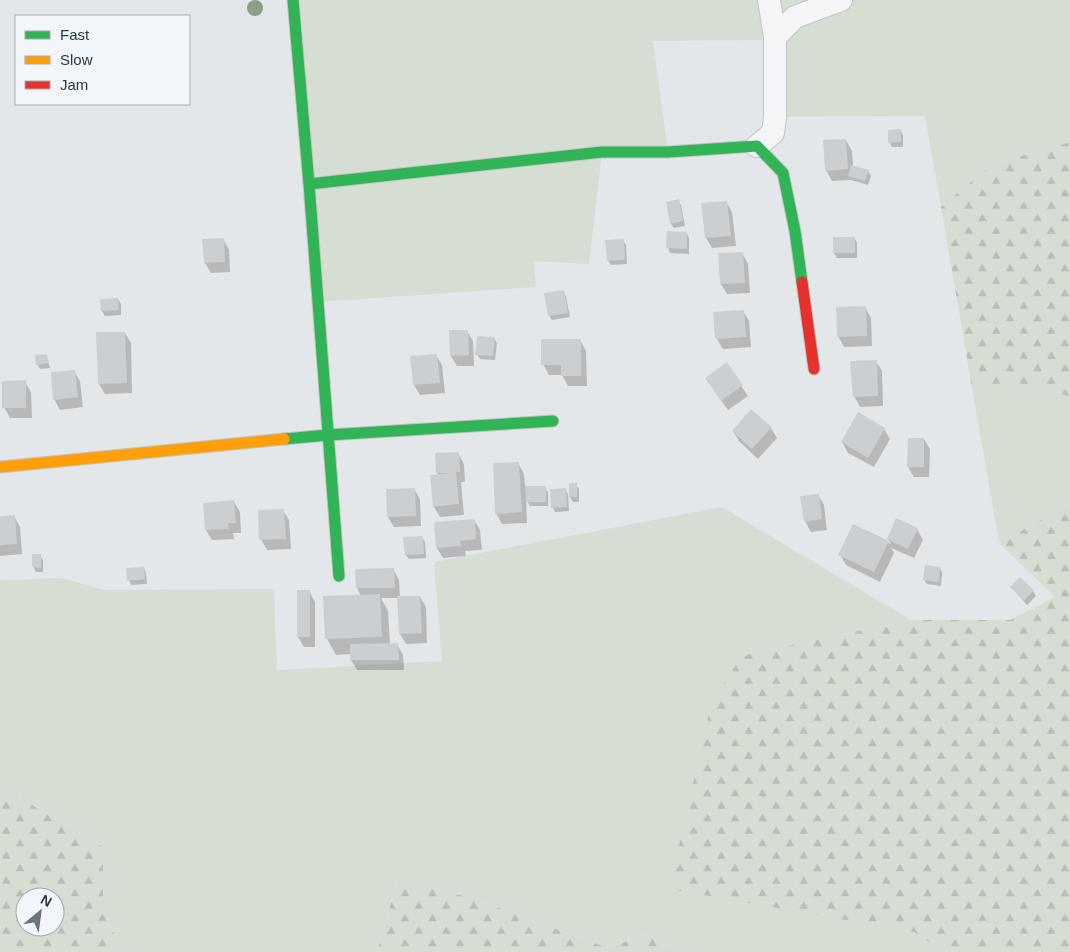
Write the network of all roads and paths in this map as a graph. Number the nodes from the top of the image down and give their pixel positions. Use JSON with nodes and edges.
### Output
{"nodes":[{"id":1,"x":293,"y":0,"type":"edge"},
{"id":2,"x":769,"y":0,"type":"edge"},
{"id":3,"x":841,"y":0,"type":"edge"},
{"id":4,"x":775,"y":37,"type":"junction"},
{"id":5,"x":757,"y":146,"type":"junction"},
{"id":6,"x":309,"y":184,"type":"junction"},
{"id":7,"x":814,"y":370,"type":"dead end"},
{"id":8,"x":553,"y":422,"type":"dead end"},
{"id":9,"x":328,"y":435,"type":"junction"},
{"id":10,"x":0,"y":467,"type":"edge"},
{"id":11,"x":339,"y":576,"type":"dead end"}],
"edges":[{"from":1,"to":6,"type":"street"},
{"from":2,"to":4,"type":"street"},
{"from":3,"to":4,"type":"street"},
{"from":4,"to":5,"type":"street"},
{"from":5,"to":6,"type":"street"},
{"from":5,"to":7,"type":"street"},
{"from":6,"to":9,"type":"street"},
{"from":8,"to":9,"type":"street"},
{"from":9,"to":10,"type":"street"},
{"from":9,"to":11,"type":"street"}]}
